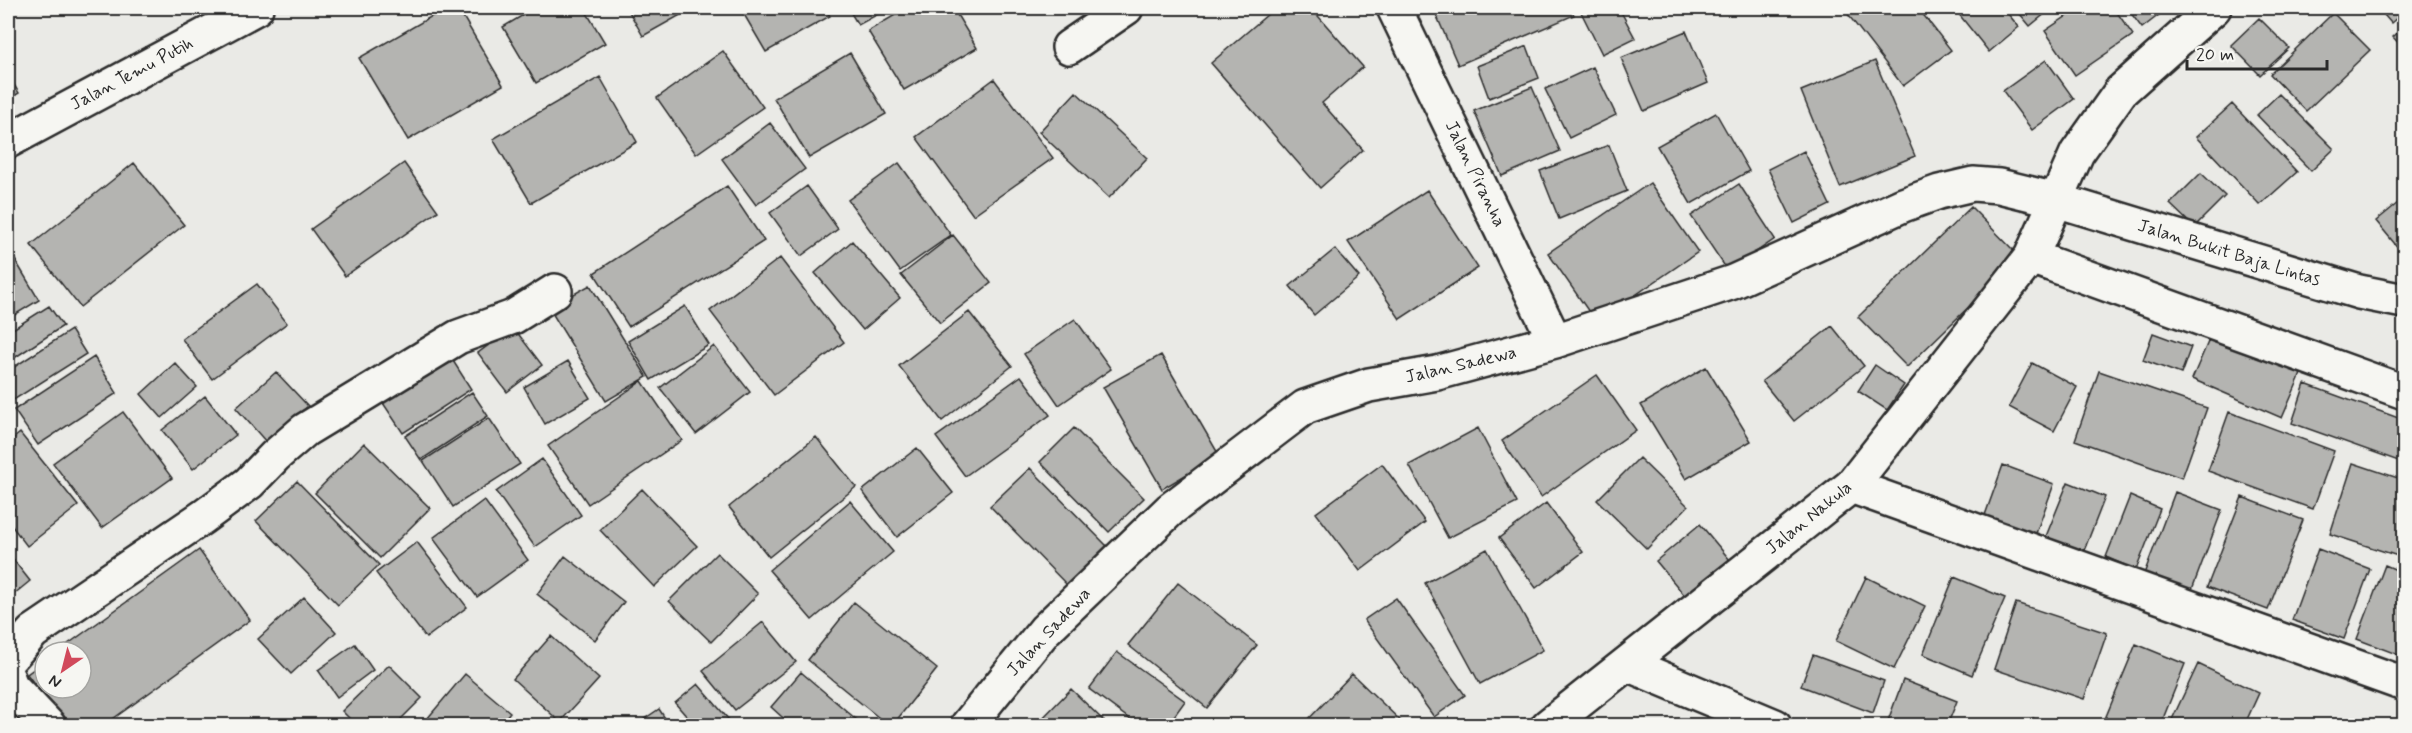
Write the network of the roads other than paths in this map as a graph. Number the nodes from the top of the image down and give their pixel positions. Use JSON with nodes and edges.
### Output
{"nodes":[{"id":1,"x":256,"y":8,"type":"edge"},
{"id":2,"x":1126,"y":8,"type":"edge"},
{"id":3,"x":1394,"y":8,"type":"edge"},
{"id":4,"x":2214,"y":8,"type":"edge"},
{"id":5,"x":1069,"y":47,"type":"dead end"},
{"id":6,"x":8,"y":141,"type":"edge"},
{"id":7,"x":2056,"y":200,"type":"junction"},
{"id":8,"x":2031,"y":257,"type":"junction"},
{"id":9,"x":555,"y":291,"type":"dead end"},
{"id":10,"x":2404,"y":301,"type":"edge"},
{"id":11,"x":1555,"y":341,"type":"junction"},
{"id":12,"x":2404,"y":392,"type":"edge"},
{"id":13,"x":1851,"y":486,"type":"junction"},
{"id":14,"x":8,"y":660,"type":"edge"},
{"id":15,"x":1627,"y":664,"type":"junction"},
{"id":16,"x":8,"y":678,"type":"edge"},
{"id":17,"x":2404,"y":684,"type":"edge"},
{"id":18,"x":49,"y":726,"type":"edge"},
{"id":19,"x":967,"y":726,"type":"edge"},
{"id":20,"x":1548,"y":726,"type":"edge"},
{"id":21,"x":1775,"y":726,"type":"edge"}],
"edges":[{"from":1,"to":6,"type":"street","name":"Jalan Temu Putih"},
{"from":2,"to":5,"type":"street"},
{"from":3,"to":11,"type":"street","name":"Jalan Piranha"},
{"from":4,"to":7,"type":"street","name":"Jalan Nakula"},
{"from":7,"to":8,"type":"street","name":"Jalan Nakula"},
{"from":7,"to":10,"type":"street","name":"Jalan Bukit Baja Lintas"},
{"from":7,"to":11,"type":"street","name":"Jalan Sadewa"},
{"from":8,"to":12,"type":"street"},
{"from":8,"to":13,"type":"street","name":"Jalan Nakula"},
{"from":9,"to":14,"type":"street"},
{"from":11,"to":19,"type":"street","name":"Jalan Sadewa"},
{"from":13,"to":15,"type":"street","name":"Jalan Nakula"},
{"from":13,"to":17,"type":"street"},
{"from":15,"to":20,"type":"street","name":"Jalan Nakula"},
{"from":15,"to":21,"type":"street"},
{"from":16,"to":18,"type":"street"}]}
